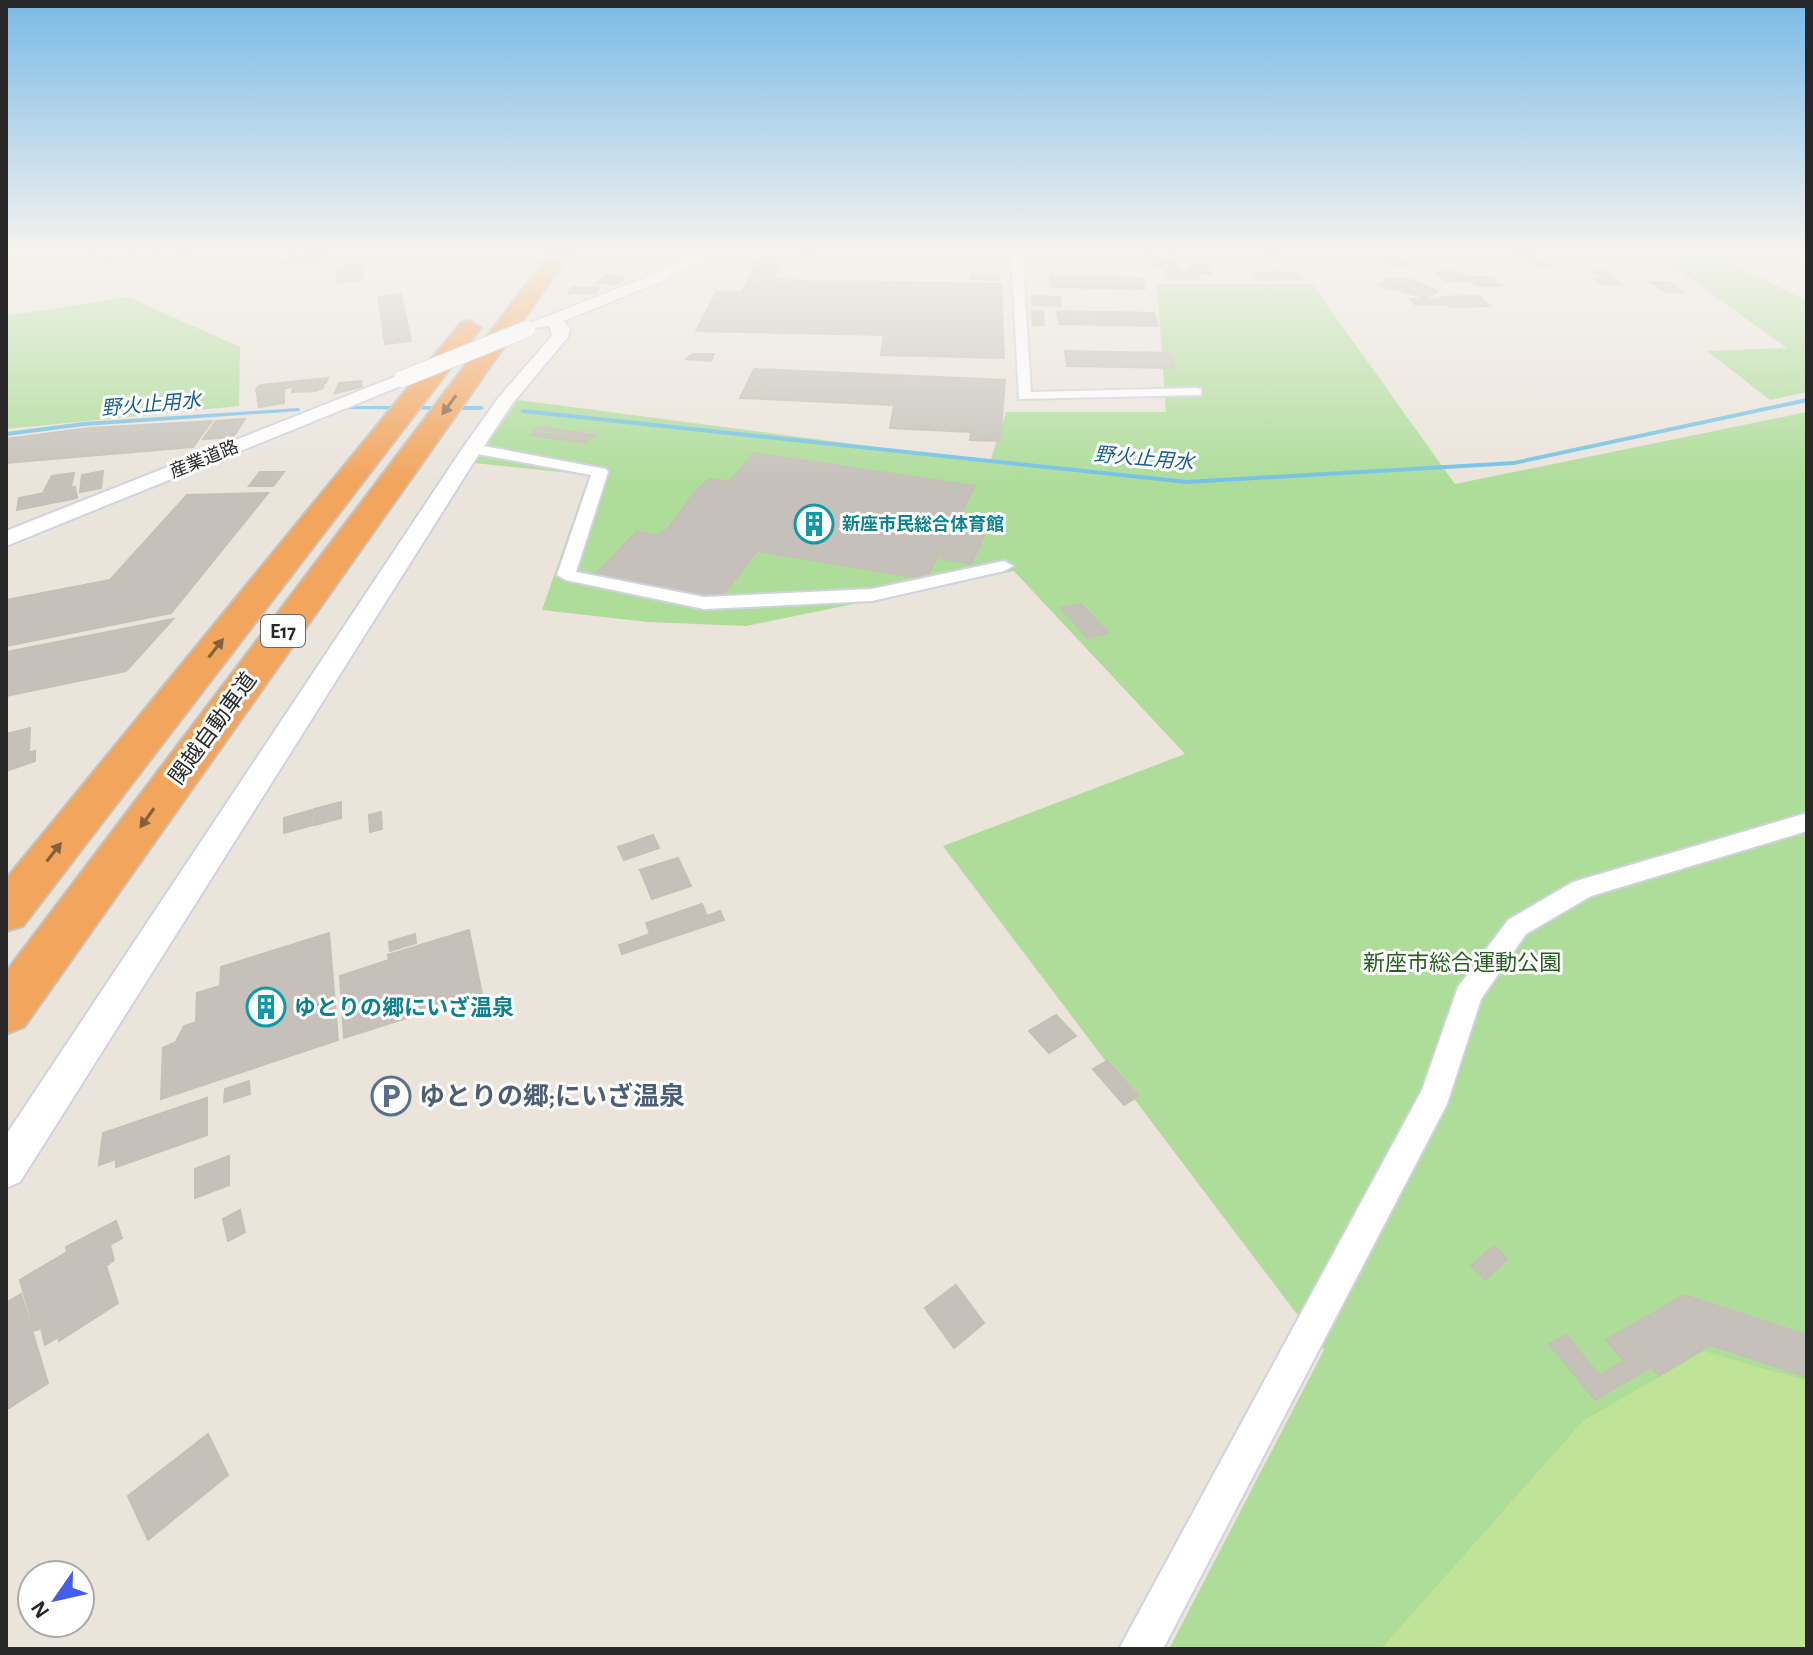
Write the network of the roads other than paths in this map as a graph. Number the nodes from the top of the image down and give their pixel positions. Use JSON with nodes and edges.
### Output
{"nodes":[{"id":1,"x":468,"y":329,"type":"edge"},
{"id":2,"x":505,"y":329,"type":"edge"},
{"id":3,"x":527,"y":329,"type":"edge"},
{"id":4,"x":562,"y":329,"type":"edge"},
{"id":5,"x":1020,"y":329,"type":"edge"},
{"id":6,"x":1196,"y":392,"type":"dead end"},
{"id":7,"x":472,"y":449,"type":"junction"},
{"id":8,"x":6,"y":539,"type":"edge"},
{"id":9,"x":1004,"y":566,"type":"dead end"},
{"id":10,"x":1807,"y":822,"type":"edge"},
{"id":11,"x":6,"y":913,"type":"edge"},
{"id":12,"x":6,"y":1012,"type":"edge"},
{"id":13,"x":6,"y":1169,"type":"edge"},
{"id":14,"x":1140,"y":1649,"type":"edge"}],
"edges":[{"from":11,"to":1,"type":"highway","name":"関越自動車道","number":"E17","one_way":true},
{"from":2,"to":12,"type":"highway","name":"関越自動車道","number":"E17","one_way":true},
{"from":3,"to":8,"type":"street","name":"産業道路","bridge":true},
{"from":4,"to":7,"type":"street"},
{"from":5,"to":6,"type":"street"},
{"from":7,"to":9,"type":"street"},
{"from":7,"to":13,"type":"street"},
{"from":10,"to":14,"type":"street"}]}
